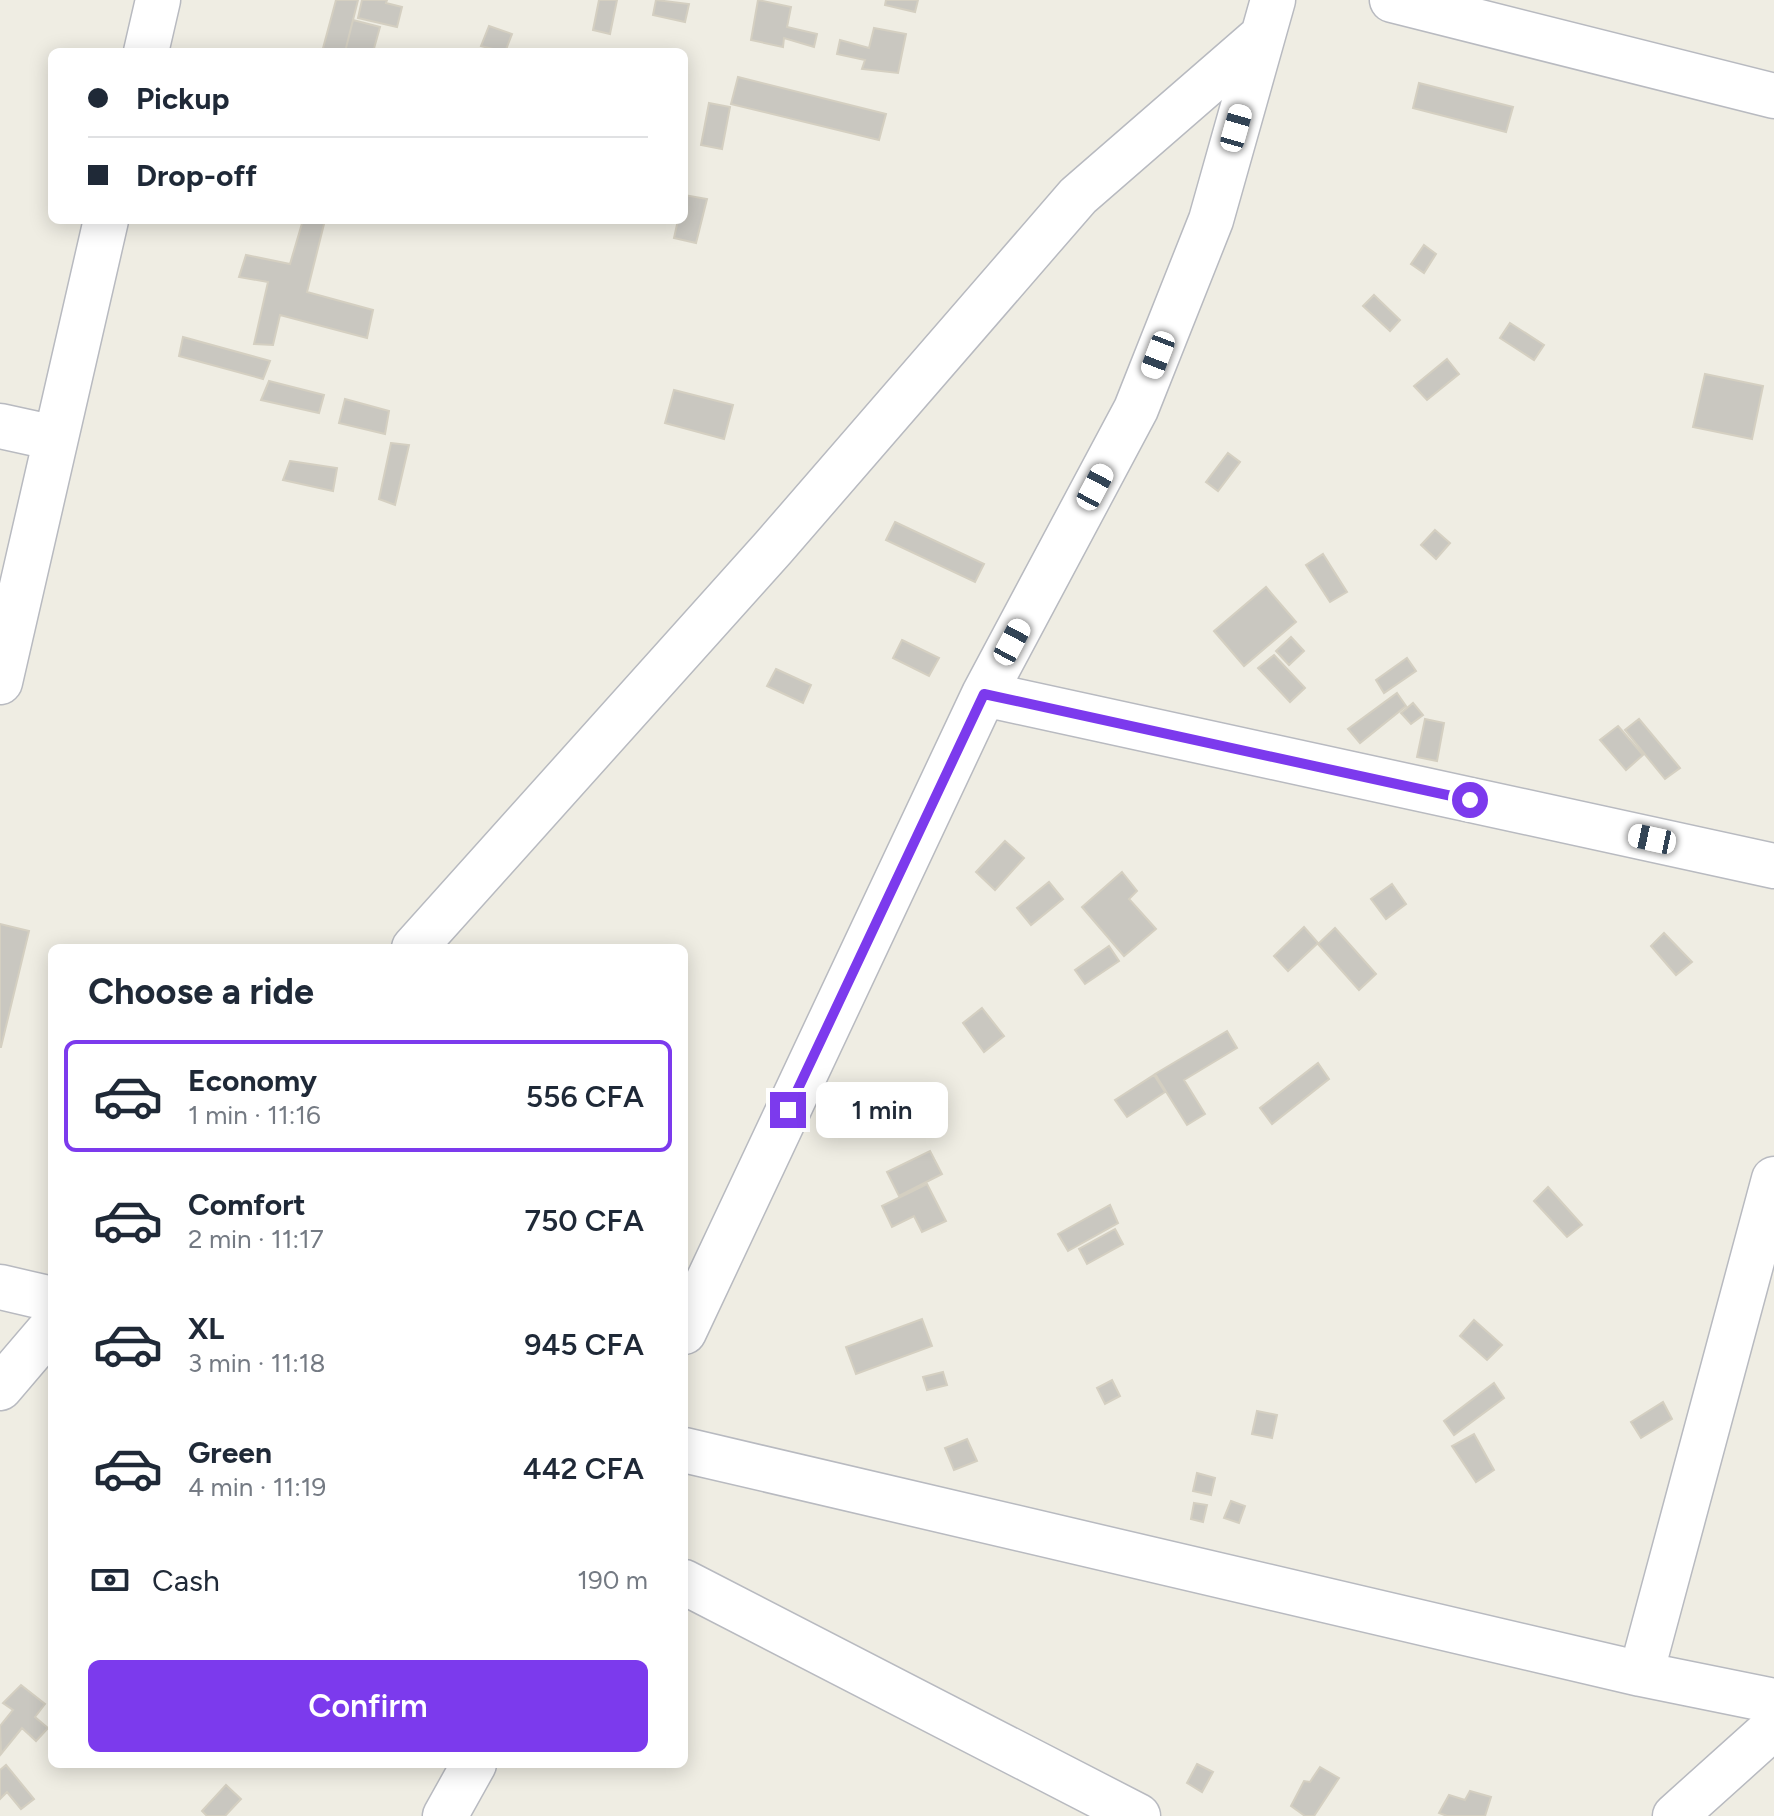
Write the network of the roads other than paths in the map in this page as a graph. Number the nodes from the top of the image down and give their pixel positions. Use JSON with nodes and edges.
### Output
{"nodes":[{"id":1,"x":158,"y":0,"type":"edge"},
{"id":2,"x":1392,"y":0,"type":"edge"},
{"id":3,"x":1267,"y":19,"type":"edge"},
{"id":4,"x":147,"y":48,"type":"edge"},
{"id":5,"x":1774,"y":96,"type":"edge"},
{"id":6,"x":105,"y":224,"type":"edge"},
{"id":7,"x":0,"y":426,"type":"edge"},
{"id":8,"x":55,"y":438,"type":"junction"},
{"id":9,"x":0,"y":682,"type":"edge"},
{"id":10,"x":984,"y":694,"type":"junction"},
{"id":11,"x":1774,"y":866,"type":"edge"},
{"id":12,"x":418,"y":944,"type":"edge"},
{"id":13,"x":1774,"y":1179,"type":"edge"},
{"id":14,"x":0,"y":1287,"type":"edge"},
{"id":15,"x":48,"y":1298,"type":"edge"},
{"id":16,"x":688,"y":1323,"type":"edge"},
{"id":17,"x":48,"y":1332,"type":"edge"},
{"id":18,"x":0,"y":1388,"type":"edge"},
{"id":19,"x":688,"y":1451,"type":"edge"},
{"id":20,"x":688,"y":1584,"type":"edge"},
{"id":21,"x":1641,"y":1674,"type":"junction"},
{"id":22,"x":1774,"y":1701,"type":"edge"},
{"id":23,"x":1774,"y":1727,"type":"edge"},
{"id":24,"x":472,"y":1768,"type":"edge"},
{"id":25,"x":445,"y":1816,"type":"edge"},
{"id":26,"x":1138,"y":1816,"type":"edge"},
{"id":27,"x":1675,"y":1816,"type":"edge"}],
"edges":[{"from":1,"to":4,"type":"street"},
{"from":2,"to":5,"type":"street"},
{"from":3,"to":10,"type":"street"},
{"from":3,"to":12,"type":"street"},
{"from":6,"to":8,"type":"street"},
{"from":7,"to":8,"type":"street"},
{"from":8,"to":9,"type":"street"},
{"from":10,"to":11,"type":"street"},
{"from":10,"to":16,"type":"street"},
{"from":13,"to":21,"type":"street"},
{"from":14,"to":15,"type":"street"},
{"from":17,"to":18,"type":"street"},
{"from":19,"to":21,"type":"street"},
{"from":20,"to":26,"type":"street"},
{"from":21,"to":22,"type":"street"},
{"from":23,"to":27,"type":"street"},
{"from":24,"to":25,"type":"street"}]}
